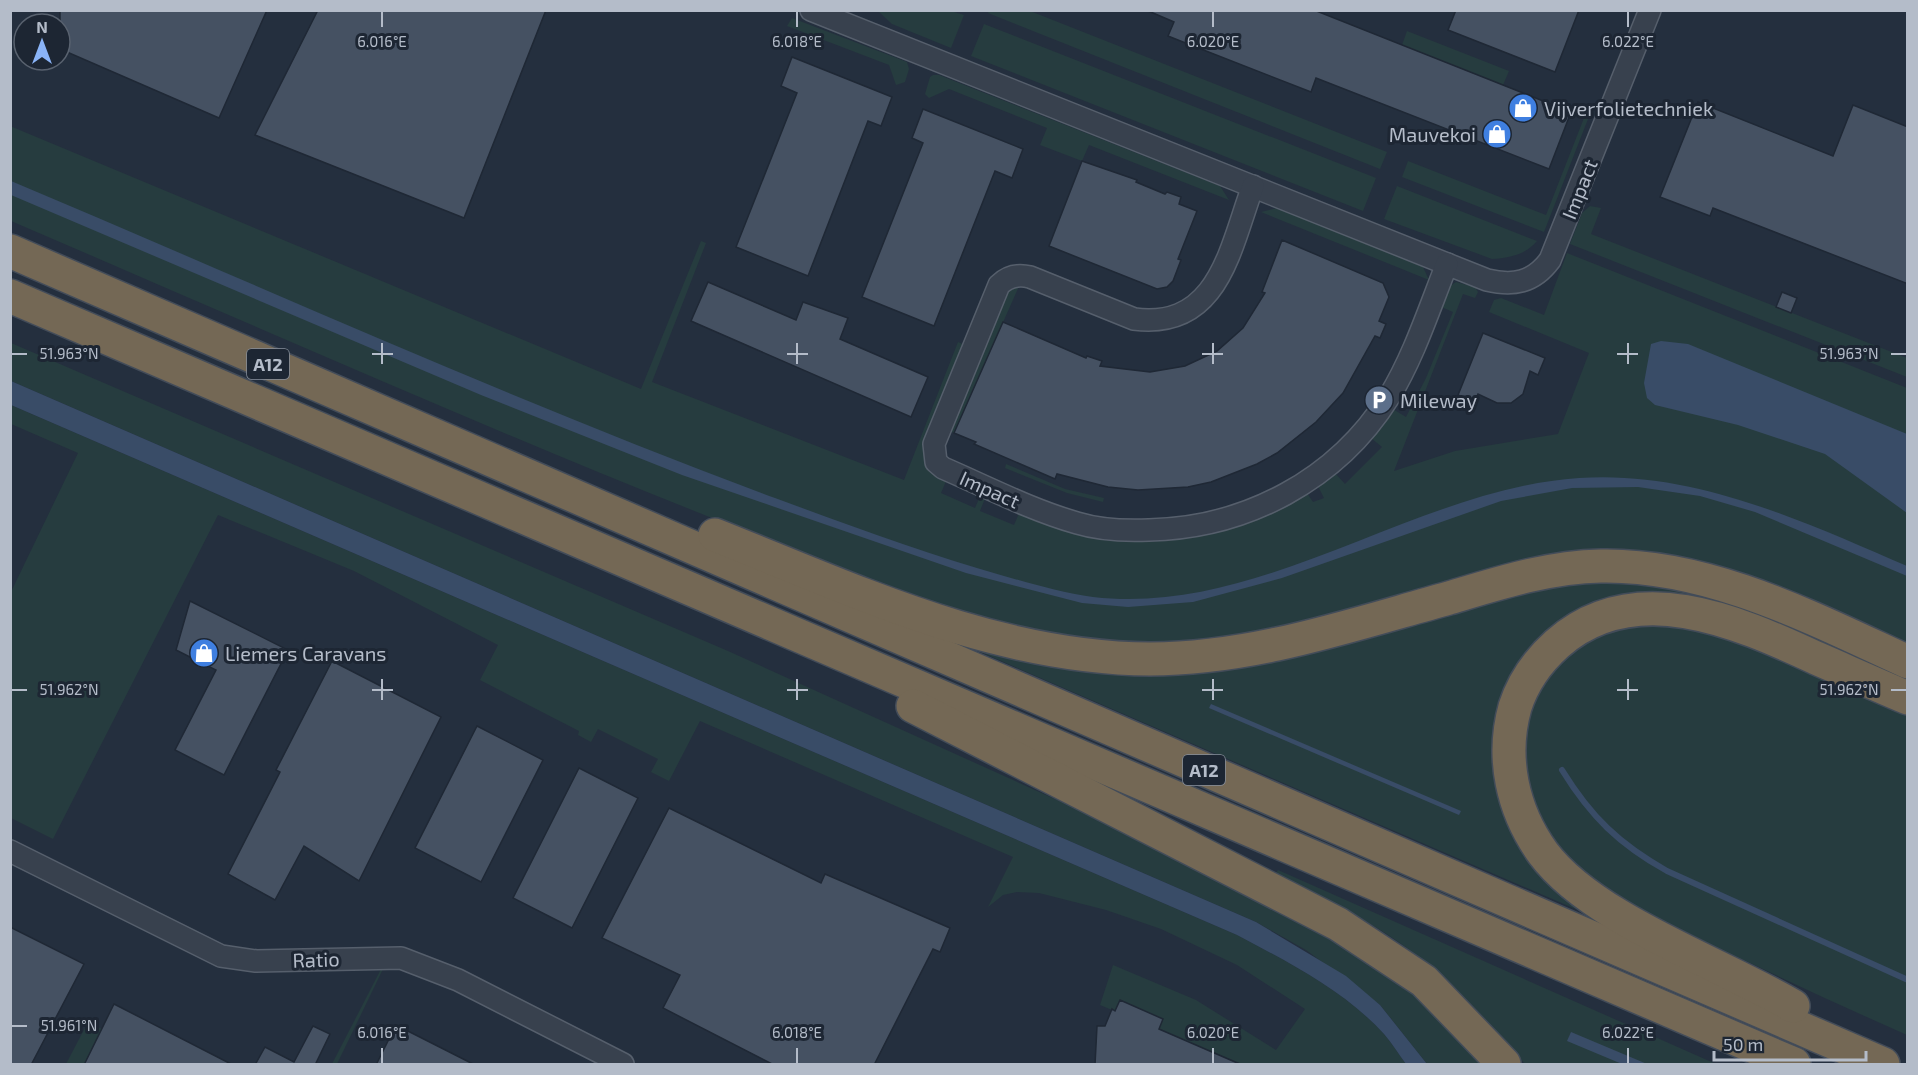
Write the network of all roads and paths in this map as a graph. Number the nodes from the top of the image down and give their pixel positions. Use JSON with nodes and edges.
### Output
{"nodes":[{"id":1,"x":811,"y":10,"type":"edge"},
{"id":2,"x":1650,"y":10,"type":"edge"},
{"id":3,"x":842,"y":16,"type":"edge"},
{"id":4,"x":1253,"y":186,"type":"junction"},
{"id":5,"x":10,"y":251,"type":"edge"},
{"id":6,"x":1447,"y":264,"type":"junction"},
{"id":7,"x":10,"y":296,"type":"edge"},
{"id":8,"x":525,"y":476,"type":"junction"},
{"id":9,"x":636,"y":565,"type":"junction"},
{"id":10,"x":1908,"y":662,"type":"edge"},
{"id":11,"x":1908,"y":698,"type":"edge"},
{"id":12,"x":10,"y":851,"type":"edge"},
{"id":13,"x":623,"y":1065,"type":"edge"},
{"id":14,"x":1503,"y":1065,"type":"edge"},
{"id":15,"x":1794,"y":1065,"type":"edge"},
{"id":16,"x":1883,"y":1065,"type":"edge"},
{"id":17,"x":1889,"y":1065,"type":"edge"}],
"edges":[{"from":1,"to":3,"type":"street","name":"Impact"},
{"from":2,"to":6,"type":"street","name":"Impact"},
{"from":3,"to":4,"type":"street","name":"Impact"},
{"from":4,"to":6,"type":"street","name":"Impact"},
{"from":4,"to":6,"type":"street","name":"Impact"},
{"from":5,"to":8,"type":"highway","number":"A12"},
{"from":7,"to":9,"type":"highway","number":"A12"},
{"from":8,"to":10,"type":"highway","number":"A12"},
{"from":8,"to":16,"type":"highway","number":"A12"},
{"from":9,"to":14,"type":"highway","number":"A12"},
{"from":9,"to":15,"type":"highway","number":"A12"},
{"from":11,"to":17,"type":"highway"},
{"from":12,"to":13,"type":"street","name":"Ratio"}]}
